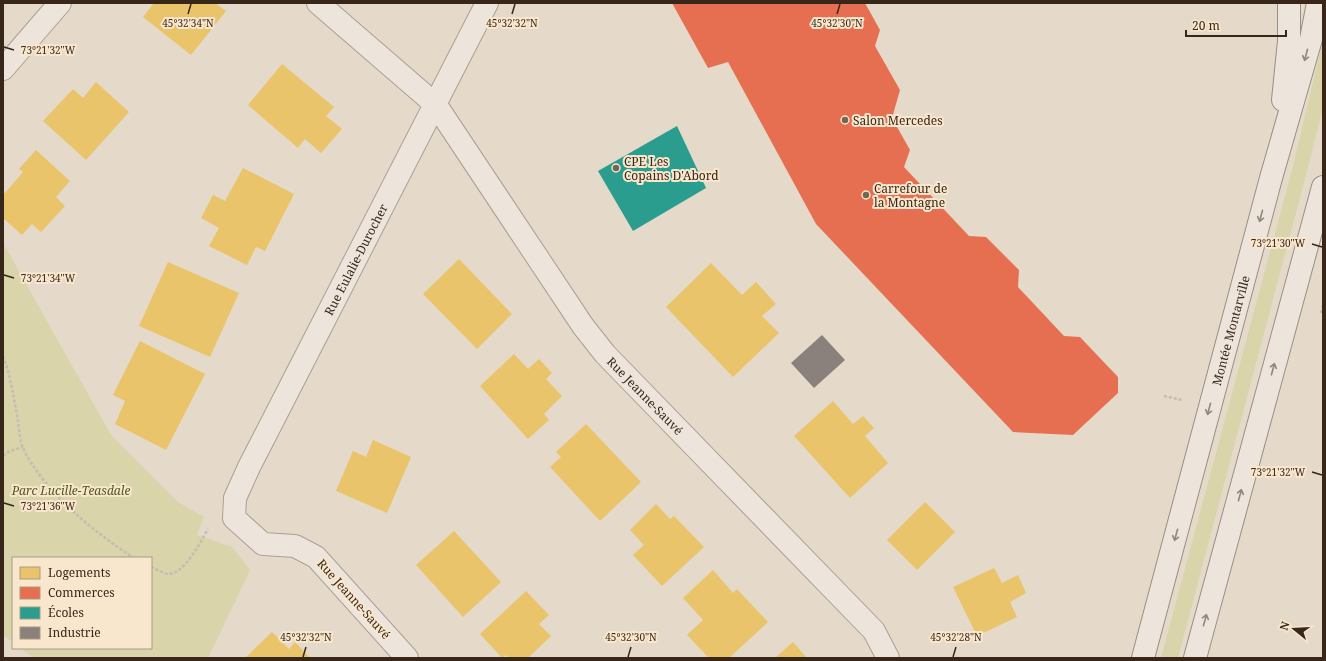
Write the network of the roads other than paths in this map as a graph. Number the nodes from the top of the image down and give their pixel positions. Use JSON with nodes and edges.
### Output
{"nodes":[{"id":1,"x":60,"y":3,"type":"edge"},
{"id":2,"x":318,"y":3,"type":"edge"},
{"id":3,"x":487,"y":3,"type":"edge"},
{"id":4,"x":1289,"y":3,"type":"edge"},
{"id":5,"x":1318,"y":3,"type":"edge"},
{"id":6,"x":3,"y":69,"type":"edge"},
{"id":7,"x":436,"y":105,"type":"junction"},
{"id":8,"x":1271,"y":178,"type":"junction"},
{"id":9,"x":1323,"y":188,"type":"edge"},
{"id":10,"x":234,"y":518,"type":"joint"},
{"id":11,"x":407,"y":658,"type":"edge"},
{"id":12,"x":888,"y":658,"type":"edge"},
{"id":13,"x":1143,"y":658,"type":"edge"},
{"id":14,"x":1195,"y":658,"type":"edge"}],
"edges":[{"from":1,"to":6,"type":"street"},
{"from":2,"to":7,"type":"street","name":"Rue Jeanne-Sauvé"},
{"from":3,"to":7,"type":"street","name":"Rue Eulalie-Durocher"},
{"from":4,"to":8,"type":"street"},
{"from":5,"to":8,"type":"street","name":"Montée Montarville","one_way":true},
{"from":7,"to":10,"type":"street","name":"Rue Eulalie-Durocher"},
{"from":7,"to":12,"type":"street","name":"Rue Jeanne-Sauvé"},
{"from":8,"to":13,"type":"street","name":"Montée Montarville","one_way":true},
{"from":14,"to":9,"type":"street","one_way":true},
{"from":10,"to":11,"type":"street","name":"Rue Jeanne-Sauvé"}]}
